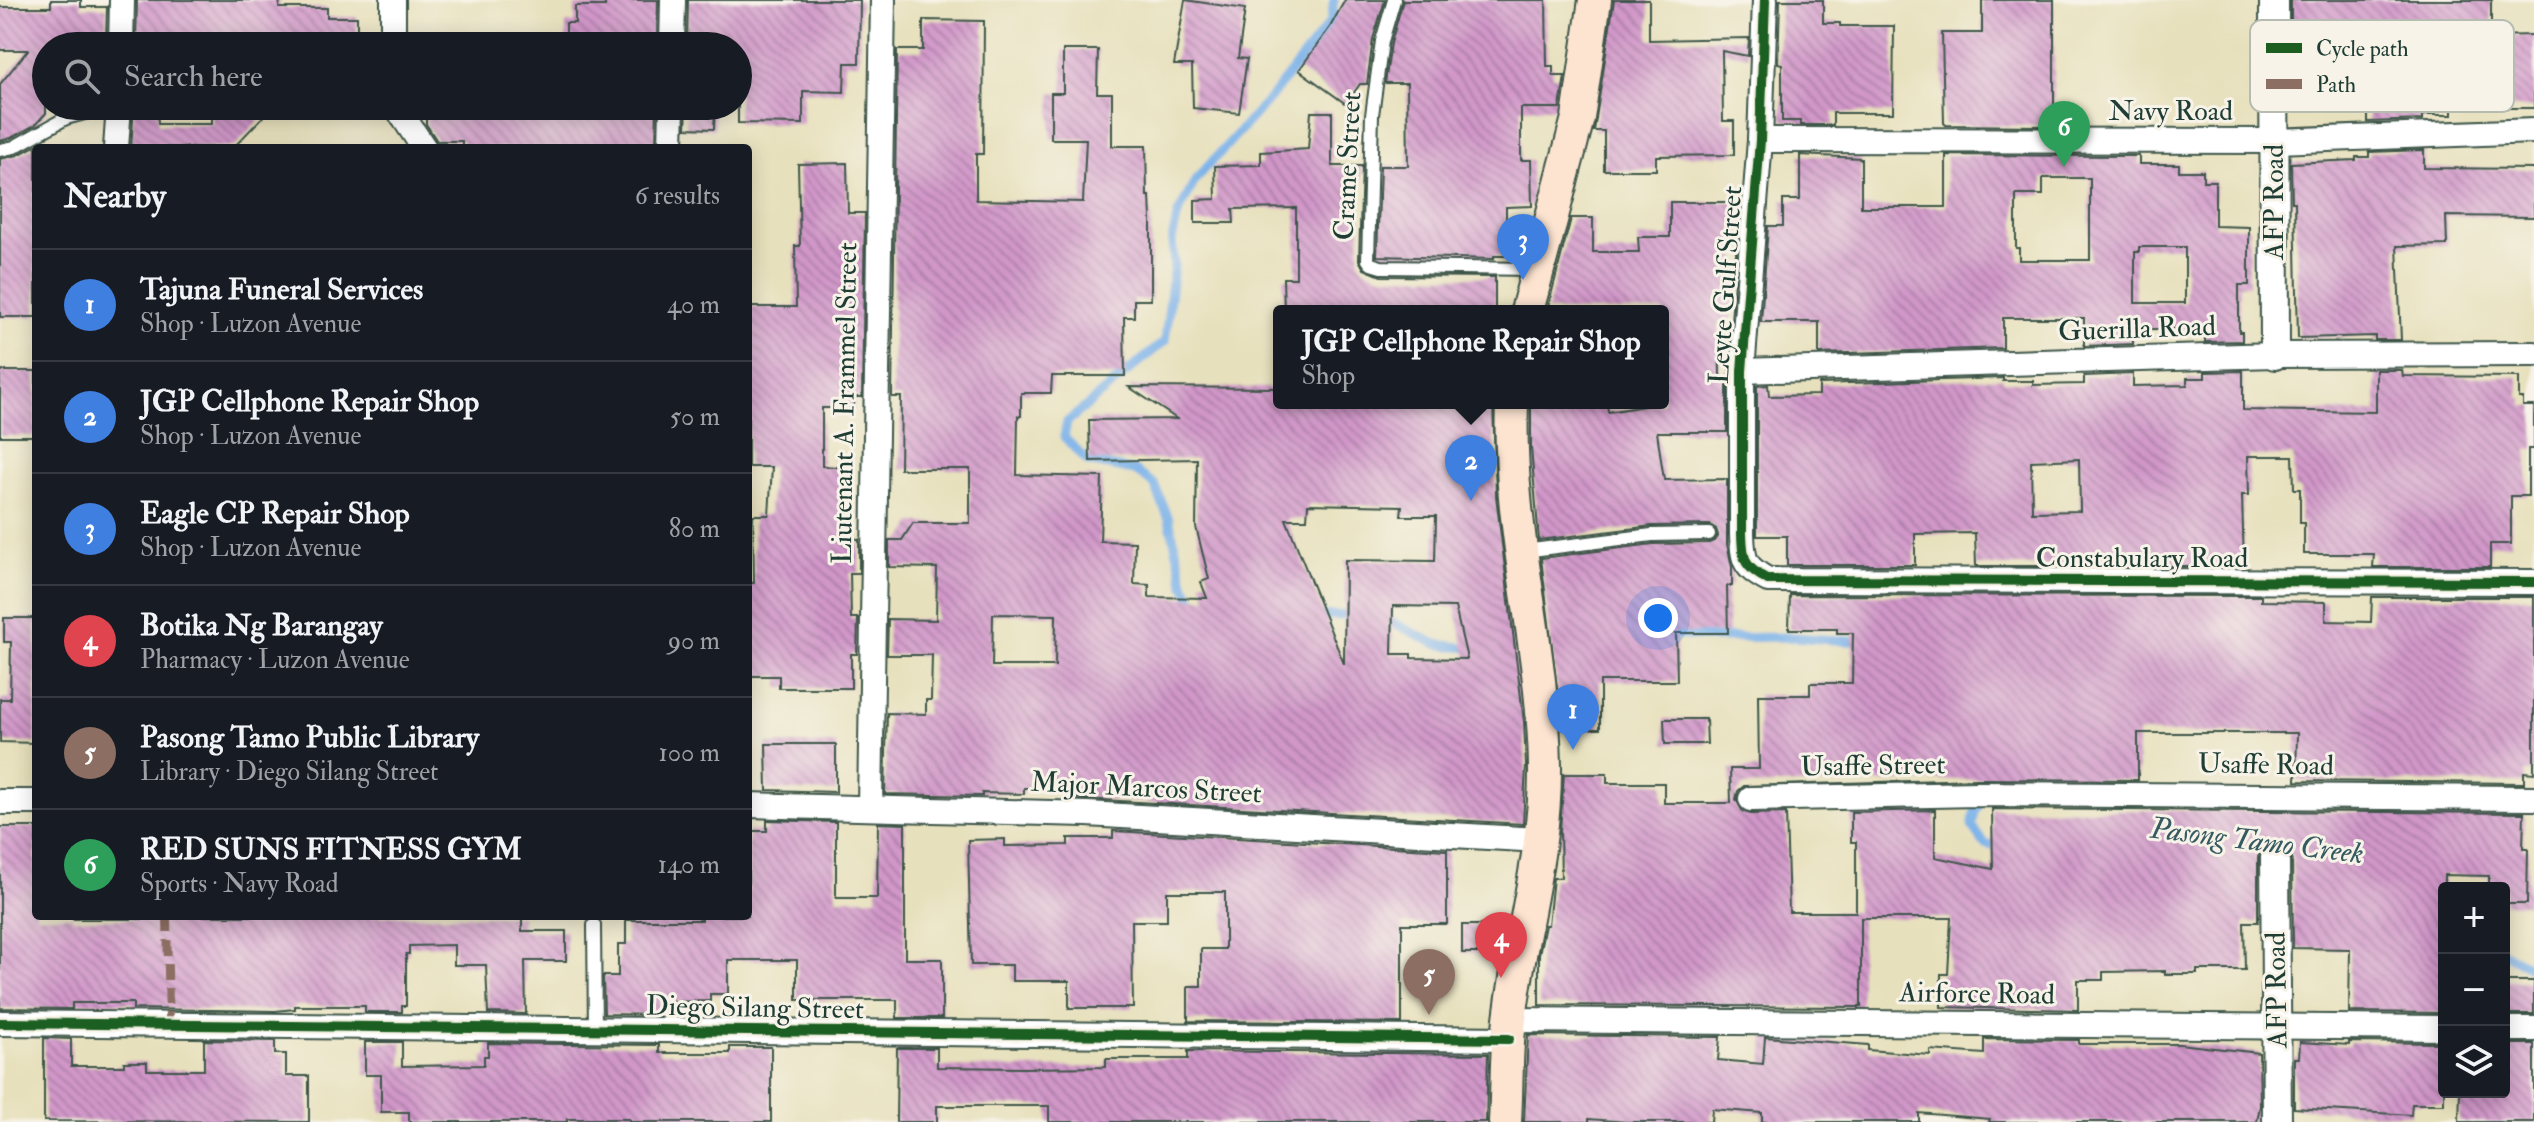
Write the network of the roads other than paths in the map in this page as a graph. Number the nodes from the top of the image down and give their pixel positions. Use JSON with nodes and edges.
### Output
{"nodes":[{"id":1,"x":122,"y":0,"type":"edge"},
{"id":2,"x":393,"y":0,"type":"edge"},
{"id":3,"x":673,"y":0,"type":"edge"},
{"id":4,"x":883,"y":0,"type":"edge"},
{"id":5,"x":1394,"y":0,"type":"edge"},
{"id":6,"x":1595,"y":0,"type":"edge"},
{"id":7,"x":1765,"y":0,"type":"edge"},
{"id":8,"x":121,"y":32,"type":"edge"},
{"id":9,"x":393,"y":32,"type":"edge"},
{"id":10,"x":672,"y":32,"type":"edge"},
{"id":11,"x":2274,"y":112,"type":"edge"},
{"id":12,"x":62,"y":120,"type":"edge"},
{"id":13,"x":118,"y":120,"type":"edge"},
{"id":14,"x":405,"y":120,"type":"edge"},
{"id":15,"x":672,"y":120,"type":"edge"},
{"id":16,"x":2534,"y":131,"type":"edge"},
{"id":17,"x":1760,"y":140,"type":"junction"},
{"id":18,"x":2274,"y":141,"type":"junction"},
{"id":19,"x":116,"y":144,"type":"edge"},
{"id":20,"x":421,"y":144,"type":"edge"},
{"id":21,"x":671,"y":144,"type":"edge"},
{"id":22,"x":0,"y":150,"type":"edge"},
{"id":23,"x":1538,"y":269,"type":"junction"},
{"id":24,"x":1529,"y":305,"type":"edge"},
{"id":25,"x":2534,"y":354,"type":"edge"},
{"id":26,"x":2275,"y":355,"type":"junction"},
{"id":27,"x":1742,"y":371,"type":"junction"},
{"id":28,"x":1512,"y":409,"type":"edge"},
{"id":29,"x":1709,"y":534,"type":"dead end"},
{"id":30,"x":1520,"y":551,"type":"junction"},
{"id":31,"x":1752,"y":571,"type":"joint"},
{"id":32,"x":2534,"y":582,"type":"edge"},
{"id":33,"x":1987,"y":794,"type":"joint"},
{"id":34,"x":2534,"y":798,"type":"edge"},
{"id":35,"x":1751,"y":799,"type":"dead end"},
{"id":36,"x":0,"y":802,"type":"edge"},
{"id":37,"x":32,"y":802,"type":"edge"},
{"id":38,"x":752,"y":805,"type":"edge"},
{"id":39,"x":870,"y":807,"type":"junction"},
{"id":40,"x":1541,"y":840,"type":"junction"},
{"id":41,"x":2275,"y":858,"type":"dead end"},
{"id":42,"x":594,"y":925,"type":"dead end"},
{"id":43,"x":0,"y":1023,"type":"edge"},
{"id":44,"x":2278,"y":1027,"type":"junction"},
{"id":45,"x":2438,"y":1028,"type":"edge"},
{"id":46,"x":2510,"y":1029,"type":"edge"},
{"id":47,"x":2534,"y":1029,"type":"edge"},
{"id":48,"x":595,"y":1030,"type":"junction"},
{"id":49,"x":1510,"y":1030,"type":"junction"},
{"id":50,"x":1505,"y":1122,"type":"edge"},
{"id":51,"x":2277,"y":1122,"type":"edge"}],
"edges":[{"from":1,"to":8,"type":"street"},
{"from":2,"to":9,"type":"street"},
{"from":3,"to":10,"type":"street"},
{"from":4,"to":39,"type":"street","name":"Liutenant A. Frammel Street"},
{"from":5,"to":23,"type":"lane","name":"Crame Street"},
{"from":6,"to":23,"type":"main road"},
{"from":7,"to":17,"type":"street","name":"Leyte Gulf Street"},
{"from":11,"to":18,"type":"street","name":"AFP Road"},
{"from":12,"to":22,"type":"lane"},
{"from":13,"to":19,"type":"street"},
{"from":14,"to":20,"type":"street"},
{"from":15,"to":21,"type":"street"},
{"from":16,"to":18,"type":"street","name":"Navy Road"},
{"from":17,"to":18,"type":"street","name":"Navy Road"},
{"from":17,"to":27,"type":"street","name":"Leyte Gulf Street"},
{"from":18,"to":26,"type":"street","name":"AFP Road"},
{"from":23,"to":24,"type":"main road"},
{"from":25,"to":26,"type":"street","name":"Guerilla Road"},
{"from":26,"to":27,"type":"street","name":"Guerilla Road"},
{"from":27,"to":31,"type":"street","name":"Leyte Gulf Street"},
{"from":28,"to":30,"type":"main road"},
{"from":29,"to":30,"type":"lane"},
{"from":30,"to":40,"type":"main road"},
{"from":31,"to":32,"type":"street","name":"Constabulary Road"},
{"from":33,"to":34,"type":"street","name":"Usaffe Road"},
{"from":33,"to":35,"type":"street","name":"Usaffe Street"},
{"from":36,"to":37,"type":"street"},
{"from":38,"to":39,"type":"street","name":"Major Marcos Street"},
{"from":39,"to":40,"type":"street","name":"Major Marcos Street"},
{"from":40,"to":49,"type":"main road"},
{"from":41,"to":44,"type":"street","name":"AFP Road"},
{"from":42,"to":48,"type":"lane"},
{"from":43,"to":48,"type":"street","name":"Diego Silang Street"},
{"from":44,"to":45,"type":"street","name":"Airforce Road"},
{"from":44,"to":49,"type":"street","name":"Airforce Road"},
{"from":44,"to":51,"type":"street","name":"AFP Road"},
{"from":46,"to":47,"type":"street"},
{"from":48,"to":49,"type":"street","name":"Diego Silang Street"},
{"from":49,"to":50,"type":"main road"}]}
